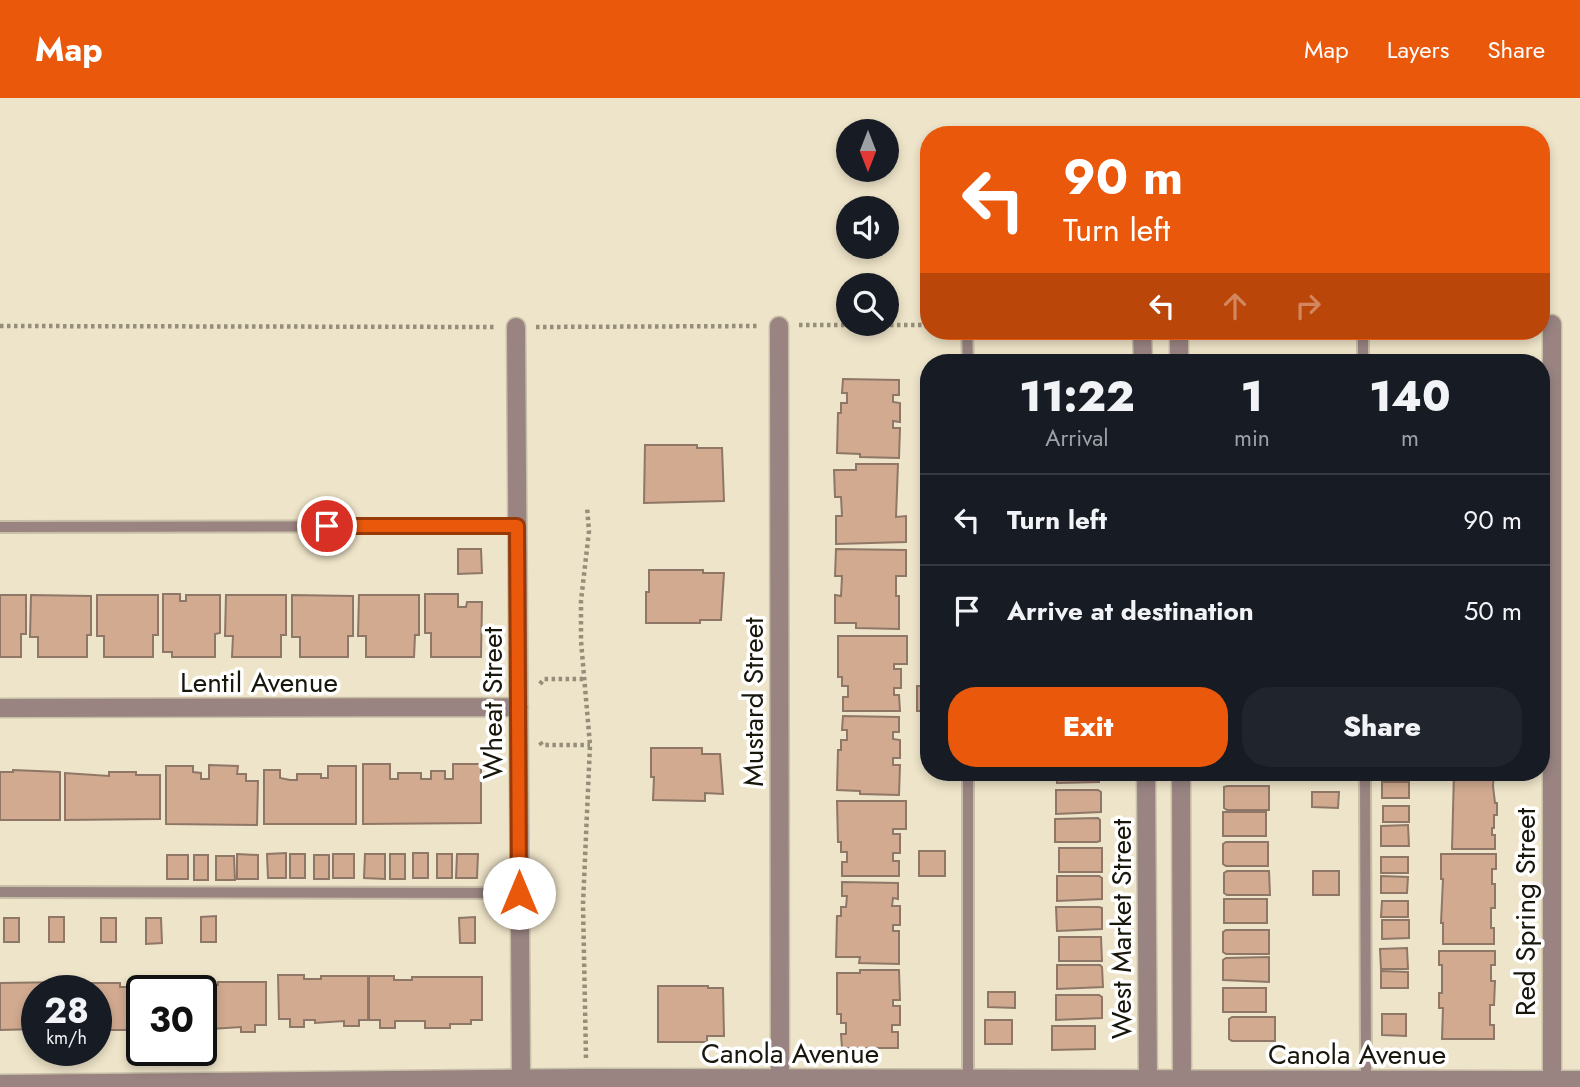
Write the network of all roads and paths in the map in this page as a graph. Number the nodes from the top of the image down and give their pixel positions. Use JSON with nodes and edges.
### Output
{"nodes":[{"id":1,"x":1552,"y":324,"type":"dead end"},
{"id":2,"x":920,"y":325,"type":"edge"},
{"id":3,"x":0,"y":326,"type":"edge"},
{"id":4,"x":779,"y":326,"type":"junction"},
{"id":5,"x":516,"y":327,"type":"junction"},
{"id":6,"x":587,"y":508,"type":"dead end"},
{"id":7,"x":517,"y":526,"type":"junction"},
{"id":8,"x":0,"y":527,"type":"edge"},
{"id":9,"x":586,"y":679,"type":"junction"},
{"id":10,"x":0,"y":708,"type":"edge"},
{"id":11,"x":519,"y":708,"type":"junction"},
{"id":12,"x":590,"y":745,"type":"junction"},
{"id":13,"x":968,"y":781,"type":"edge"},
{"id":14,"x":1146,"y":781,"type":"edge"},
{"id":15,"x":1181,"y":781,"type":"edge"},
{"id":16,"x":1365,"y":781,"type":"edge"},
{"id":17,"x":0,"y":892,"type":"edge"},
{"id":18,"x":519,"y":893,"type":"junction"},
{"id":19,"x":587,"y":1078,"type":"junction"},
{"id":20,"x":521,"y":1079,"type":"junction"},
{"id":21,"x":1366,"y":1080,"type":"junction"},
{"id":22,"x":1552,"y":1080,"type":"junction"},
{"id":23,"x":1580,"y":1080,"type":"edge"},
{"id":24,"x":956,"y":1082,"type":"edge"},
{"id":25,"x":780,"y":1083,"type":"edge"},
{"id":26,"x":1182,"y":1083,"type":"edge"},
{"id":27,"x":0,"y":1084,"type":"edge"},
{"id":28,"x":1148,"y":1084,"type":"edge"}],
"edges":[{"from":1,"to":22,"type":"street","name":"Red Spring Street"},
{"from":2,"to":4,"type":"path"},
{"from":3,"to":5,"type":"path"},
{"from":4,"to":5,"type":"path"},
{"from":4,"to":25,"type":"street","name":"Mustard Street"},
{"from":5,"to":7,"type":"street","name":"Wheat Street"},
{"from":6,"to":9,"type":"path"},
{"from":7,"to":8,"type":"lane"},
{"from":7,"to":11,"type":"street","name":"Wheat Street"},
{"from":9,"to":11,"type":"path"},
{"from":9,"to":12,"type":"path"},
{"from":10,"to":11,"type":"street","name":"Lentil Avenue"},
{"from":11,"to":12,"type":"path"},
{"from":11,"to":18,"type":"street","name":"Wheat Street"},
{"from":12,"to":19,"type":"path"},
{"from":13,"to":24,"type":"lane"},
{"from":14,"to":28,"type":"street","name":"West Market Street"},
{"from":15,"to":26,"type":"street"},
{"from":16,"to":21,"type":"lane"},
{"from":17,"to":18,"type":"lane"},
{"from":18,"to":20,"type":"street","name":"Wheat Street"},
{"from":19,"to":20,"type":"street","name":"Canola Avenue"},
{"from":19,"to":25,"type":"street","name":"Canola Avenue"},
{"from":20,"to":27,"type":"street","name":"Canola Avenue"},
{"from":21,"to":22,"type":"street","name":"Canola Avenue"},
{"from":21,"to":26,"type":"street","name":"Canola Avenue"},
{"from":22,"to":23,"type":"street","name":"Canola Avenue"},
{"from":24,"to":25,"type":"street","name":"Canola Avenue"},
{"from":24,"to":28,"type":"street","name":"Canola Avenue"},
{"from":26,"to":28,"type":"street","name":"Canola Avenue"}]}
